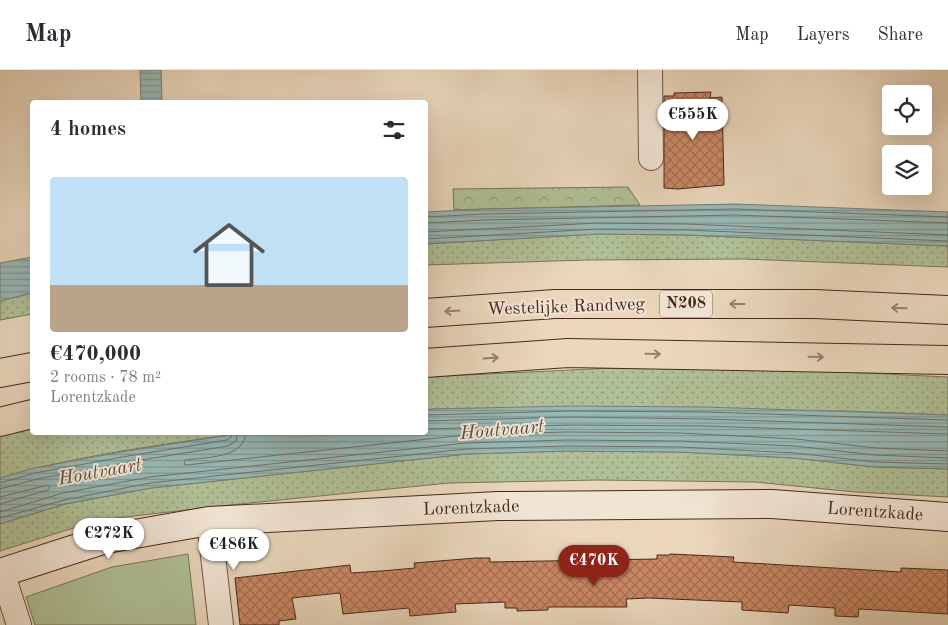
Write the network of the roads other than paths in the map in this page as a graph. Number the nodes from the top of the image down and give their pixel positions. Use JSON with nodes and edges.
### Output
{"nodes":[{"id":1,"x":650,"y":70,"type":"edge"},
{"id":2,"x":651,"y":158,"type":"dead end"},
{"id":3,"x":948,"y":310,"type":"edge"},
{"id":4,"x":428,"y":313,"type":"edge"},
{"id":5,"x":948,"y":360,"type":"edge"},
{"id":6,"x":428,"y":363,"type":"edge"},
{"id":7,"x":30,"y":367,"type":"edge"},
{"id":8,"x":0,"y":373,"type":"edge"},
{"id":9,"x":30,"y":414,"type":"edge"},
{"id":10,"x":0,"y":422,"type":"edge"},
{"id":11,"x":948,"y":517,"type":"edge"},
{"id":12,"x":209,"y":521,"type":"junction"},
{"id":13,"x":1,"y":573,"type":"edge"},
{"id":14,"x":18,"y":625,"type":"edge"},
{"id":15,"x":221,"y":625,"type":"edge"}],
"edges":[{"from":1,"to":2,"type":"street"},
{"from":3,"to":4,"type":"main road","name":"Westelijke Randweg","number":"N208","one_way":true},
{"from":6,"to":5,"type":"main road","one_way":true},
{"from":7,"to":8,"type":"main road"},
{"from":9,"to":10,"type":"main road"},
{"from":11,"to":12,"type":"street","name":"Lorentzkade"},
{"from":12,"to":13,"type":"street","name":"Lorentzkade"},
{"from":12,"to":15,"type":"street"},
{"from":13,"to":14,"type":"street"}]}
